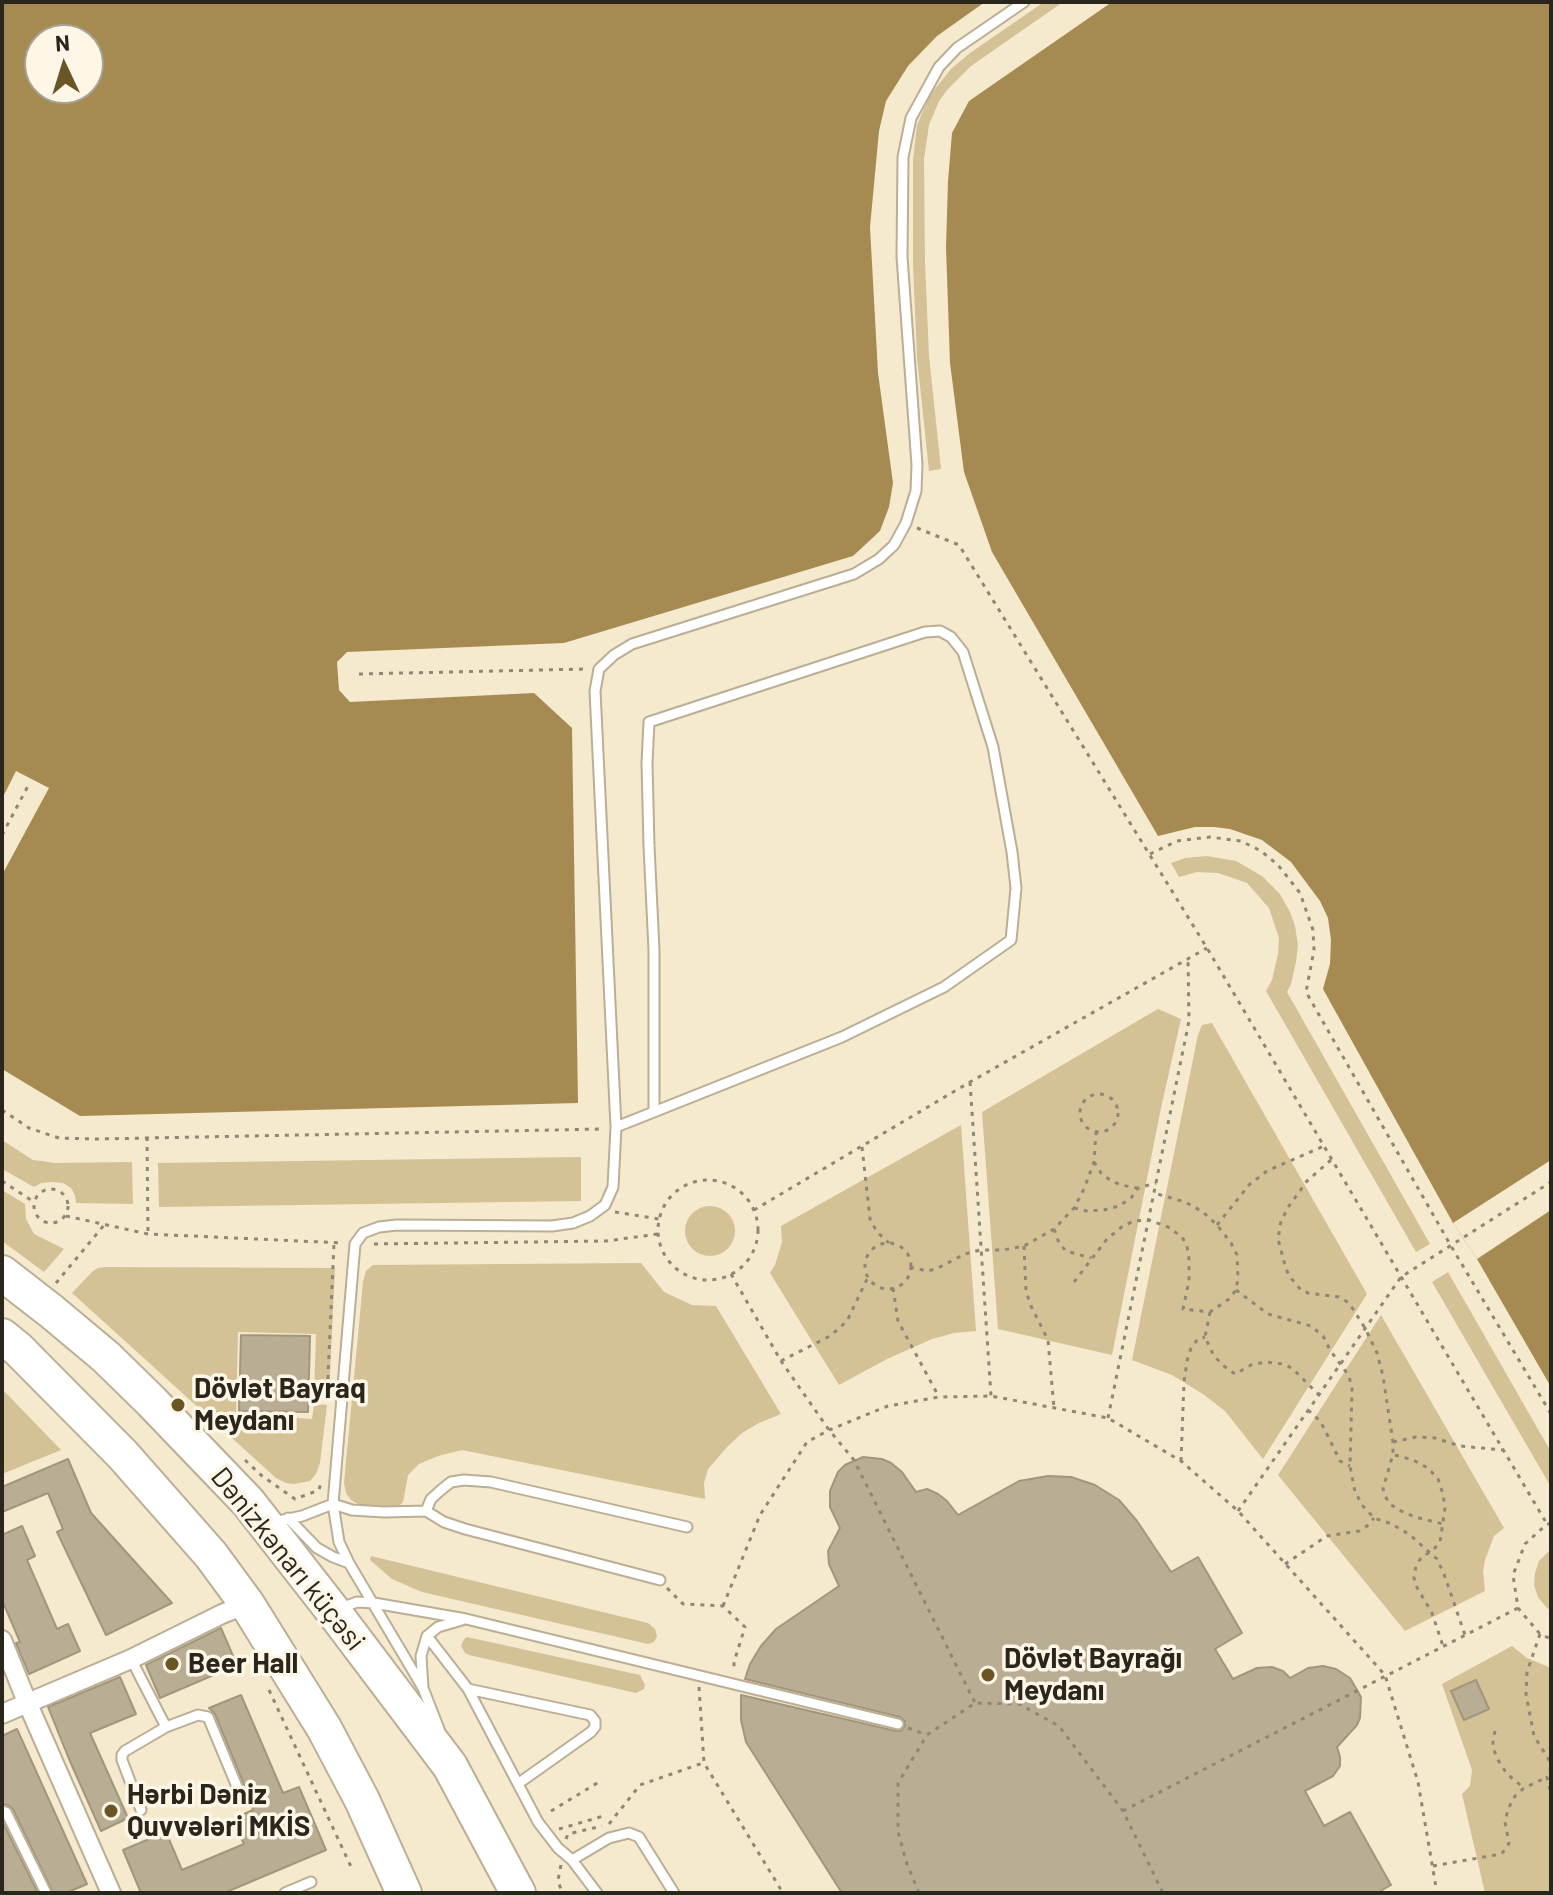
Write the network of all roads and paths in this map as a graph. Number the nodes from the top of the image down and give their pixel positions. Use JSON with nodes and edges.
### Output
{"nodes":[{"id":1,"x":1024,"y":2,"type":"edge"},
{"id":2,"x":906,"y":523,"type":"junction"},
{"id":3,"x":599,"y":669,"type":"junction"},
{"id":4,"x":359,"y":674,"type":"dead end"},
{"id":5,"x":28,"y":786,"type":"dead end"},
{"id":6,"x":2,"y":835,"type":"edge"},
{"id":7,"x":1149,"y":854,"type":"junction"},
{"id":8,"x":1207,"y":948,"type":"junction"},
{"id":9,"x":1188,"y":958,"type":"junction"},
{"id":10,"x":970,"y":1082,"type":"junction"},
{"id":11,"x":2,"y":1110,"type":"edge"},
{"id":12,"x":654,"y":1111,"type":"junction"},
{"id":13,"x":616,"y":1127,"type":"junction"},
{"id":14,"x":1096,"y":1132,"type":"junction"},
{"id":15,"x":147,"y":1137,"type":"junction"},
{"id":16,"x":862,"y":1146,"type":"junction"},
{"id":17,"x":1324,"y":1146,"type":"junction"},
{"id":18,"x":1331,"y":1159,"type":"junction"},
{"id":19,"x":1094,"y":1162,"type":"junction"},
{"id":20,"x":2,"y":1181,"type":"edge"},
{"id":21,"x":1551,"y":1182,"type":"edge"},
{"id":22,"x":1156,"y":1183,"type":"junction"},
{"id":23,"x":1138,"y":1188,"type":"junction"},
{"id":24,"x":1154,"y":1193,"type":"junction"},
{"id":25,"x":34,"y":1202,"type":"junction"},
{"id":26,"x":605,"y":1205,"type":"junction"},
{"id":27,"x":1074,"y":1208,"type":"junction"},
{"id":28,"x":754,"y":1210,"type":"junction"},
{"id":29,"x":66,"y":1216,"type":"junction"},
{"id":30,"x":659,"y":1219,"type":"junction"},
{"id":31,"x":1149,"y":1220,"type":"junction"},
{"id":32,"x":105,"y":1224,"type":"junction"},
{"id":33,"x":1217,"y":1225,"type":"junction"},
{"id":34,"x":1054,"y":1229,"type":"junction"},
{"id":35,"x":148,"y":1234,"type":"junction"},
{"id":36,"x":658,"y":1234,"type":"junction"},
{"id":37,"x":334,"y":1243,"type":"junction"},
{"id":38,"x":889,"y":1243,"type":"junction"},
{"id":39,"x":355,"y":1244,"type":"junction"},
{"id":40,"x":1024,"y":1246,"type":"junction"},
{"id":41,"x":1451,"y":1246,"type":"junction"},
{"id":42,"x":980,"y":1250,"type":"junction"},
{"id":43,"x":1091,"y":1258,"type":"junction"},
{"id":44,"x":910,"y":1267,"type":"junction"},
{"id":45,"x":2,"y":1273,"type":"edge"},
{"id":46,"x":731,"y":1274,"type":"junction"},
{"id":47,"x":868,"y":1277,"type":"junction"},
{"id":48,"x":1401,"y":1277,"type":"junction"},
{"id":49,"x":1074,"y":1282,"type":"dead end"},
{"id":50,"x":893,"y":1288,"type":"junction"},
{"id":51,"x":1236,"y":1290,"type":"junction"},
{"id":52,"x":64,"y":1293,"type":"dead end"},
{"id":53,"x":1210,"y":1312,"type":"junction"},
{"id":54,"x":1365,"y":1328,"type":"junction"},
{"id":55,"x":2,"y":1336,"type":"edge"},
{"id":56,"x":1205,"y":1337,"type":"junction"},
{"id":57,"x":781,"y":1361,"type":"junction"},
{"id":58,"x":1339,"y":1364,"type":"junction"},
{"id":59,"x":1318,"y":1395,"type":"junction"},
{"id":60,"x":991,"y":1396,"type":"junction"},
{"id":61,"x":939,"y":1397,"type":"junction"},
{"id":62,"x":327,"y":1401,"type":"dead end"},
{"id":63,"x":1054,"y":1408,"type":"junction"},
{"id":64,"x":1308,"y":1410,"type":"junction"},
{"id":65,"x":1551,"y":1414,"type":"edge"},
{"id":66,"x":1108,"y":1418,"type":"junction"},
{"id":67,"x":829,"y":1430,"type":"junction"},
{"id":68,"x":1393,"y":1442,"type":"junction"},
{"id":69,"x":1503,"y":1450,"type":"junction"},
{"id":70,"x":1393,"y":1454,"type":"junction"},
{"id":71,"x":240,"y":1455,"type":"dead end"},
{"id":72,"x":1181,"y":1461,"type":"junction"},
{"id":73,"x":1350,"y":1466,"type":"junction"},
{"id":74,"x":322,"y":1477,"type":"dead end"},
{"id":75,"x":333,"y":1504,"type":"junction"},
{"id":76,"x":426,"y":1511,"type":"junction"},
{"id":77,"x":1238,"y":1511,"type":"junction"},
{"id":78,"x":1374,"y":1518,"type":"junction"},
{"id":79,"x":277,"y":1521,"type":"junction"},
{"id":80,"x":1443,"y":1524,"type":"junction"},
{"id":81,"x":1549,"y":1524,"type":"edge"},
{"id":82,"x":687,"y":1527,"type":"dead end"},
{"id":83,"x":1429,"y":1552,"type":"junction"},
{"id":84,"x":349,"y":1563,"type":"junction"},
{"id":85,"x":1285,"y":1564,"type":"junction"},
{"id":86,"x":660,"y":1580,"type":"joint"},
{"id":87,"x":374,"y":1603,"type":"junction"},
{"id":88,"x":247,"y":1604,"type":"junction"},
{"id":89,"x":723,"y":1606,"type":"junction"},
{"id":90,"x":1518,"y":1608,"type":"junction"},
{"id":91,"x":333,"y":1611,"type":"junction"},
{"id":92,"x":466,"y":1619,"type":"junction"},
{"id":93,"x":1540,"y":1634,"type":"junction"},
{"id":94,"x":1465,"y":1635,"type":"junction"},
{"id":95,"x":427,"y":1636,"type":"junction"},
{"id":96,"x":1551,"y":1639,"type":"edge"},
{"id":97,"x":2,"y":1640,"type":"edge"},
{"id":98,"x":1443,"y":1646,"type":"junction"},
{"id":99,"x":131,"y":1659,"type":"junction"},
{"id":100,"x":734,"y":1662,"type":"dead end"},
{"id":101,"x":1385,"y":1675,"type":"junction"},
{"id":102,"x":265,"y":1683,"type":"dead end"},
{"id":103,"x":699,"y":1684,"type":"dead end"},
{"id":104,"x":423,"y":1688,"type":"junction"},
{"id":105,"x":468,"y":1689,"type":"junction"},
{"id":106,"x":27,"y":1702,"type":"junction"},
{"id":107,"x":975,"y":1703,"type":"junction"},
{"id":108,"x":2,"y":1714,"type":"edge"},
{"id":109,"x":898,"y":1724,"type":"joint"},
{"id":110,"x":166,"y":1727,"type":"junction"},
{"id":111,"x":1495,"y":1731,"type":"dead end"},
{"id":112,"x":927,"y":1735,"type":"junction"},
{"id":113,"x":704,"y":1763,"type":"junction"},
{"id":114,"x":1551,"y":1765,"type":"edge"},
{"id":115,"x":450,"y":1766,"type":"junction"},
{"id":116,"x":1547,"y":1777,"type":"junction"},
{"id":117,"x":599,"y":1782,"type":"dead end"},
{"id":118,"x":519,"y":1783,"type":"junction"},
{"id":119,"x":1524,"y":1788,"type":"junction"},
{"id":120,"x":1551,"y":1794,"type":"edge"},
{"id":121,"x":243,"y":1801,"type":"dead end"},
{"id":122,"x":141,"y":1810,"type":"dead end"},
{"id":123,"x":2,"y":1811,"type":"edge"},
{"id":124,"x":551,"y":1811,"type":"dead end"},
{"id":125,"x":1123,"y":1811,"type":"junction"},
{"id":126,"x":607,"y":1815,"type":"dead end"},
{"id":127,"x":559,"y":1829,"type":"dead end"},
{"id":128,"x":563,"y":1853,"type":"junction"},
{"id":129,"x":572,"y":1860,"type":"junction"},
{"id":130,"x":1433,"y":1866,"type":"junction"},
{"id":131,"x":353,"y":1871,"type":"dead end"},
{"id":132,"x":311,"y":1882,"type":"dead end"},
{"id":133,"x":107,"y":1892,"type":"edge"},
{"id":134,"x":46,"y":1893,"type":"edge"},
{"id":135,"x":285,"y":1893,"type":"edge"},
{"id":136,"x":404,"y":1893,"type":"edge"},
{"id":137,"x":518,"y":1893,"type":"edge"},
{"id":138,"x":562,"y":1893,"type":"edge"},
{"id":139,"x":597,"y":1893,"type":"edge"},
{"id":140,"x":674,"y":1893,"type":"edge"},
{"id":141,"x":783,"y":1893,"type":"edge"},
{"id":142,"x":919,"y":1893,"type":"edge"},
{"id":143,"x":1163,"y":1893,"type":"edge"},
{"id":144,"x":1437,"y":1893,"type":"edge"}],
"edges":[{"from":1,"to":2,"type":"lane"},
{"from":2,"to":3,"type":"lane"},
{"from":2,"to":7,"type":"path"},
{"from":3,"to":4,"type":"path"},
{"from":3,"to":13,"type":"lane"},
{"from":5,"to":6,"type":"path"},
{"from":7,"to":8,"type":"path"},
{"from":7,"to":41,"type":"path"},
{"from":8,"to":9,"type":"path"},
{"from":8,"to":17,"type":"path"},
{"from":9,"to":10,"type":"path"},
{"from":9,"to":22,"type":"path"},
{"from":10,"to":16,"type":"path"},
{"from":10,"to":42,"type":"path"},
{"from":11,"to":15,"type":"path"},
{"from":12,"to":12,"type":"lane"},
{"from":12,"to":13,"type":"lane"},
{"from":13,"to":15,"type":"path"},
{"from":13,"to":26,"type":"lane"},
{"from":14,"to":14,"type":"path"},
{"from":14,"to":19,"type":"path"},
{"from":15,"to":35,"type":"path"},
{"from":16,"to":28,"type":"path"},
{"from":16,"to":38,"type":"path"},
{"from":17,"to":18,"type":"path"},
{"from":17,"to":33,"type":"path"},
{"from":18,"to":48,"type":"path"},
{"from":18,"to":54,"type":"path"},
{"from":19,"to":23,"type":"path"},
{"from":19,"to":27,"type":"path"},
{"from":20,"to":25,"type":"path"},
{"from":21,"to":41,"type":"path"},
{"from":22,"to":23,"type":"path"},
{"from":22,"to":24,"type":"path"},
{"from":23,"to":27,"type":"path"},
{"from":24,"to":31,"type":"path"},
{"from":24,"to":33,"type":"path"},
{"from":25,"to":29,"type":"path"},
{"from":25,"to":29,"type":"path"},
{"from":26,"to":30,"type":"path"},
{"from":26,"to":39,"type":"lane"},
{"from":27,"to":34,"type":"path"},
{"from":28,"to":30,"type":"path"},
{"from":28,"to":46,"type":"path"},
{"from":29,"to":32,"type":"path"},
{"from":30,"to":36,"type":"path"},
{"from":31,"to":43,"type":"path"},
{"from":31,"to":53,"type":"path"},
{"from":31,"to":66,"type":"path"},
{"from":32,"to":35,"type":"path"},
{"from":32,"to":52,"type":"path"},
{"from":33,"to":51,"type":"path"},
{"from":34,"to":40,"type":"path"},
{"from":34,"to":43,"type":"path"},
{"from":35,"to":37,"type":"path"},
{"from":36,"to":39,"type":"path"},
{"from":36,"to":46,"type":"path"},
{"from":37,"to":39,"type":"path"},
{"from":37,"to":62,"type":"path"},
{"from":38,"to":44,"type":"path"},
{"from":38,"to":47,"type":"path"},
{"from":39,"to":75,"type":"lane"},
{"from":40,"to":42,"type":"path"},
{"from":40,"to":63,"type":"path"},
{"from":41,"to":48,"type":"path"},
{"from":41,"to":65,"type":"path"},
{"from":42,"to":44,"type":"path"},
{"from":42,"to":60,"type":"path"},
{"from":43,"to":49,"type":"path"},
{"from":44,"to":50,"type":"path"},
{"from":45,"to":79,"type":"highway","name":"Dənizkənarı küçəsi"},
{"from":46,"to":57,"type":"path"},
{"from":47,"to":50,"type":"path"},
{"from":47,"to":57,"type":"path"},
{"from":48,"to":54,"type":"path"},
{"from":48,"to":69,"type":"path"},
{"from":50,"to":61,"type":"path"},
{"from":51,"to":53,"type":"path"},
{"from":51,"to":58,"type":"path"},
{"from":53,"to":56,"type":"path"},
{"from":54,"to":58,"type":"path"},
{"from":54,"to":68,"type":"path"},
{"from":55,"to":88,"type":"highway","name":"Dənizkənarı küçəsi"},
{"from":56,"to":59,"type":"path"},
{"from":56,"to":72,"type":"path"},
{"from":57,"to":67,"type":"path"},
{"from":58,"to":59,"type":"path"},
{"from":58,"to":73,"type":"path"},
{"from":59,"to":64,"type":"path"},
{"from":60,"to":61,"type":"path"},
{"from":60,"to":63,"type":"path"},
{"from":61,"to":67,"type":"path"},
{"from":63,"to":66,"type":"path"},
{"from":64,"to":73,"type":"path"},
{"from":64,"to":77,"type":"path"},
{"from":66,"to":72,"type":"path"},
{"from":67,"to":89,"type":"path"},
{"from":67,"to":107,"type":"path"},
{"from":68,"to":69,"type":"path"},
{"from":68,"to":70,"type":"path"},
{"from":69,"to":81,"type":"path"},
{"from":70,"to":80,"type":"path"},
{"from":70,"to":80,"type":"path"},
{"from":71,"to":74,"type":"path"},
{"from":72,"to":77,"type":"path"},
{"from":73,"to":78,"type":"path"},
{"from":75,"to":76,"type":"lane"},
{"from":75,"to":79,"type":"lane"},
{"from":75,"to":84,"type":"lane"},
{"from":76,"to":82,"type":"lane"},
{"from":76,"to":86,"type":"lane"},
{"from":77,"to":85,"type":"path"},
{"from":78,"to":83,"type":"path"},
{"from":78,"to":85,"type":"path"},
{"from":79,"to":84,"type":"lane"},
{"from":79,"to":91,"type":"highway","name":"Dənizkənarı küçəsi"},
{"from":80,"to":83,"type":"path"},
{"from":81,"to":90,"type":"path"},
{"from":83,"to":94,"type":"path"},
{"from":83,"to":98,"type":"path"},
{"from":84,"to":87,"type":"lane"},
{"from":85,"to":101,"type":"path"},
{"from":86,"to":89,"type":"path"},
{"from":87,"to":91,"type":"lane"},
{"from":87,"to":92,"type":"lane"},
{"from":87,"to":104,"type":"lane"},
{"from":88,"to":99,"type":"street"},
{"from":88,"to":136,"type":"highway","name":"Dənizkənarı küçəsi"},
{"from":89,"to":100,"type":"path"},
{"from":90,"to":93,"type":"path"},
{"from":90,"to":94,"type":"path"},
{"from":91,"to":115,"type":"highway","name":"Dənizkənarı küçəsi"},
{"from":92,"to":95,"type":"lane"},
{"from":92,"to":109,"type":"lane"},
{"from":93,"to":96,"type":"path"},
{"from":93,"to":114,"type":"path"},
{"from":94,"to":98,"type":"path"},
{"from":95,"to":104,"type":"lane"},
{"from":95,"to":105,"type":"lane"},
{"from":97,"to":106,"type":"street"},
{"from":98,"to":101,"type":"path"},
{"from":99,"to":106,"type":"street"},
{"from":99,"to":110,"type":"lane"},
{"from":101,"to":125,"type":"path"},
{"from":101,"to":130,"type":"path"},
{"from":102,"to":131,"type":"path"},
{"from":103,"to":113,"type":"path"},
{"from":104,"to":115,"type":"lane"},
{"from":105,"to":118,"type":"lane"},
{"from":105,"to":118,"type":"lane"},
{"from":106,"to":108,"type":"street"},
{"from":106,"to":133,"type":"street"},
{"from":107,"to":112,"type":"path"},
{"from":107,"to":125,"type":"path"},
{"from":109,"to":112,"type":"path"},
{"from":110,"to":121,"type":"lane"},
{"from":110,"to":122,"type":"lane"},
{"from":111,"to":119,"type":"path"},
{"from":112,"to":142,"type":"path"},
{"from":113,"to":128,"type":"path"},
{"from":113,"to":141,"type":"path"},
{"from":114,"to":116,"type":"path"},
{"from":115,"to":137,"type":"highway","name":"Dənizkənarı küçəsi"},
{"from":116,"to":119,"type":"path"},
{"from":116,"to":120,"type":"path"},
{"from":117,"to":124,"type":"path"},
{"from":118,"to":128,"type":"lane"},
{"from":119,"to":130,"type":"path"},
{"from":123,"to":134,"type":"lane"},
{"from":125,"to":143,"type":"path"},
{"from":126,"to":127,"type":"path"},
{"from":128,"to":129,"type":"lane"},
{"from":128,"to":138,"type":"path"},
{"from":129,"to":139,"type":"lane"},
{"from":129,"to":140,"type":"lane"},
{"from":130,"to":144,"type":"path"},
{"from":132,"to":135,"type":"lane"}]}
